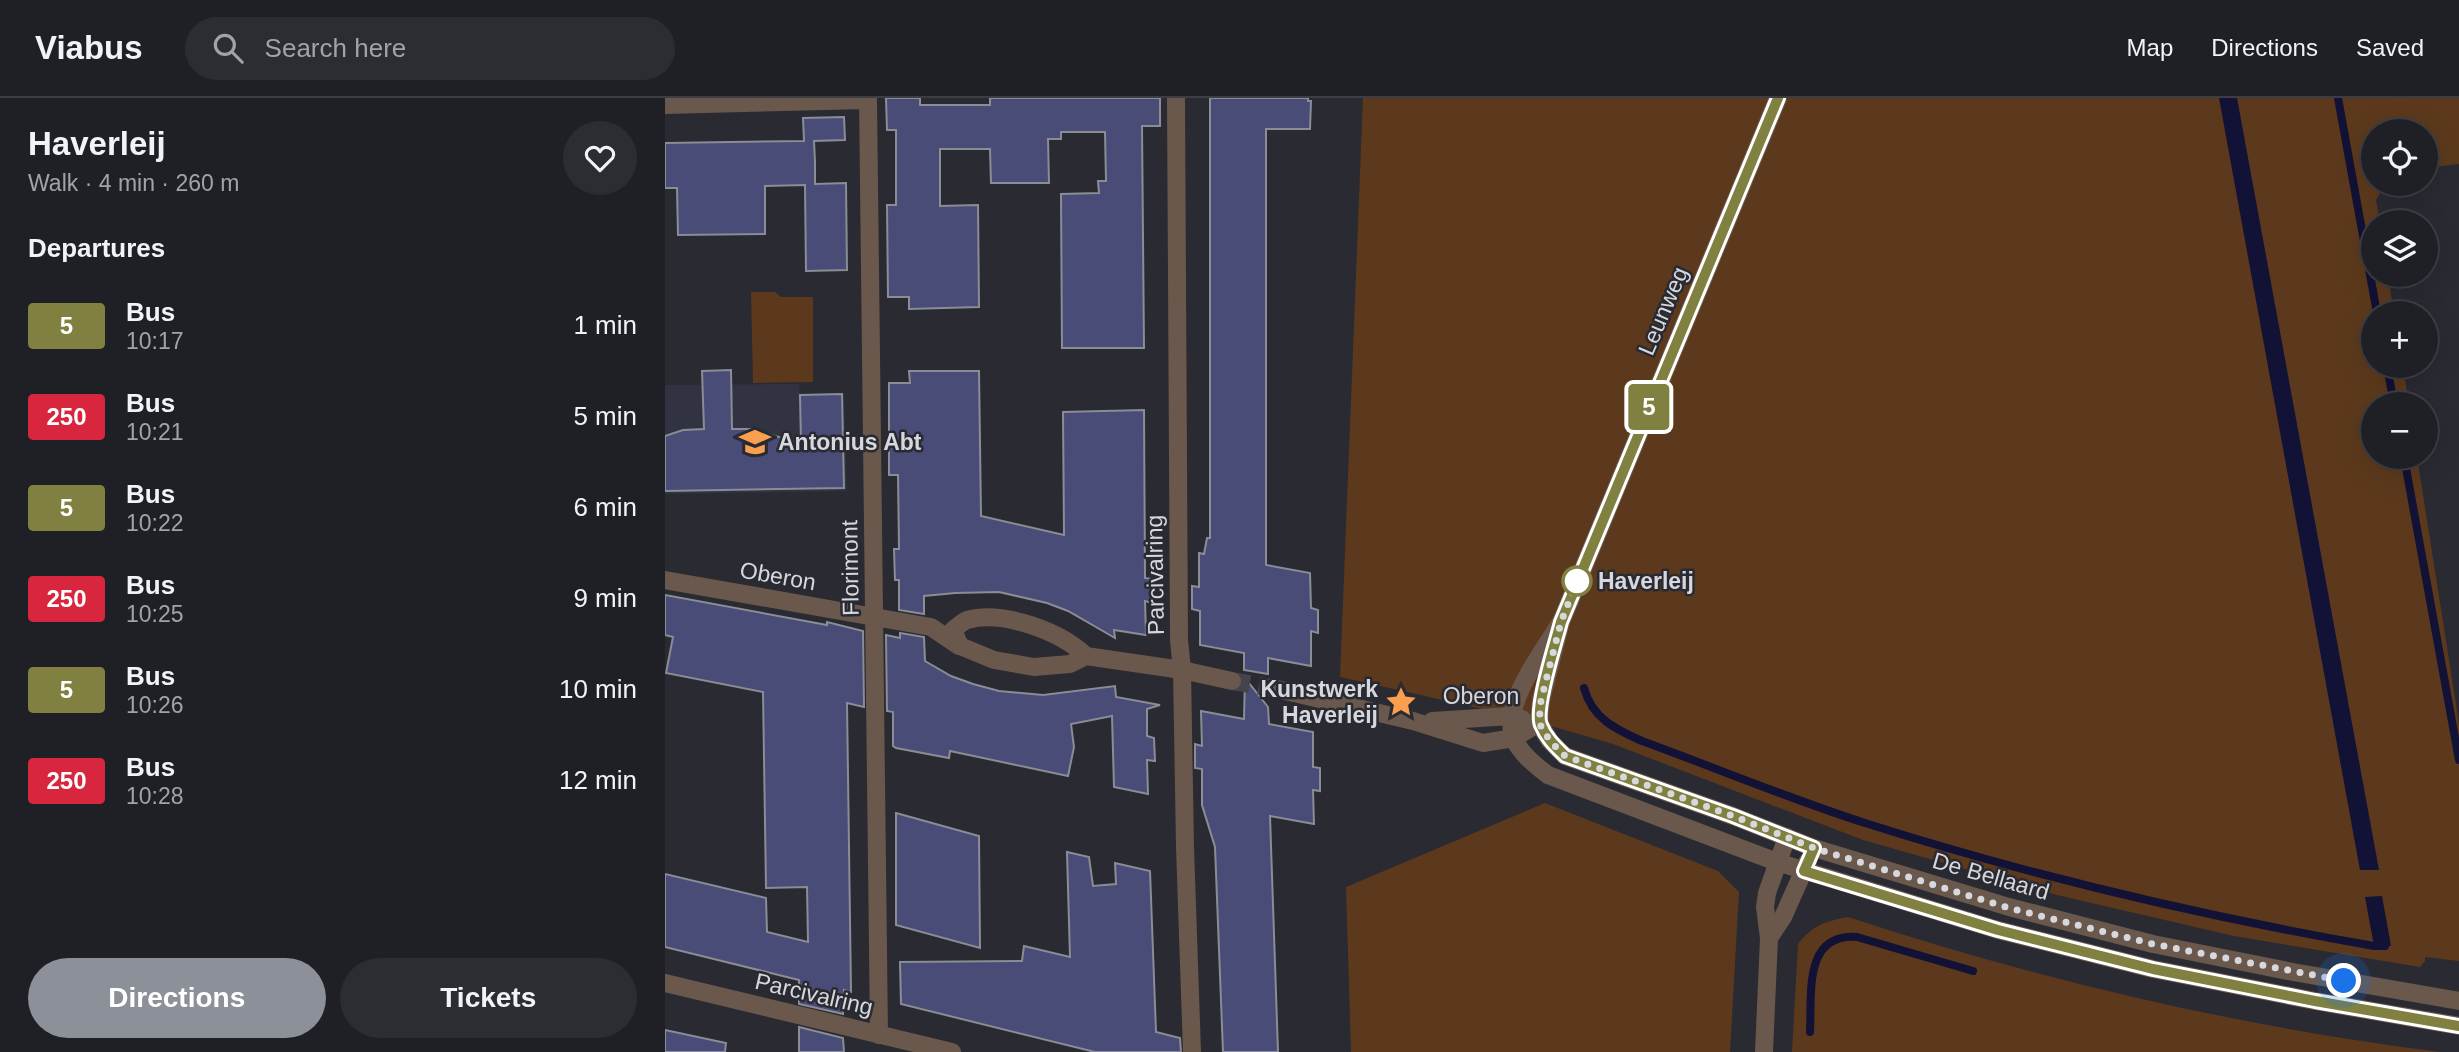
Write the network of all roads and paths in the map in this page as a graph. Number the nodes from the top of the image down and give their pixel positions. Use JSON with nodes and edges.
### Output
{"nodes":[{"id":1,"x":1176,"y":98,"type":"edge"},
{"id":2,"x":1778,"y":98,"type":"edge"},
{"id":3,"x":868,"y":99,"type":"edge"},
{"id":4,"x":665,"y":105,"type":"edge"},
{"id":5,"x":665,"y":580,"type":"edge"},
{"id":6,"x":1561,"y":622,"type":"junction"},
{"id":7,"x":875,"y":626,"type":"junction"},
{"id":8,"x":960,"y":646,"type":"junction"},
{"id":9,"x":1086,"y":656,"type":"junction"},
{"id":10,"x":1182,"y":670,"type":"junction"},
{"id":11,"x":1232,"y":681,"type":"tunnel mouth"},
{"id":12,"x":1277,"y":690,"type":"tunnel mouth"},
{"id":13,"x":1511,"y":716,"type":"junction"},
{"id":14,"x":1413,"y":721,"type":"junction"},
{"id":15,"x":1539,"y":723,"type":"junction"},
{"id":16,"x":1514,"y":738,"type":"junction"},
{"id":17,"x":1787,"y":837,"type":"junction"},
{"id":18,"x":1814,"y":848,"type":"junction"},
{"id":19,"x":1777,"y":862,"type":"junction"},
{"id":20,"x":1804,"y":871,"type":"junction"},
{"id":21,"x":1769,"y":938,"type":"junction"},
{"id":22,"x":665,"y":984,"type":"edge"},
{"id":23,"x":2459,"y":1001,"type":"edge"},
{"id":24,"x":2459,"y":1026,"type":"edge"},
{"id":25,"x":879,"y":1035,"type":"junction"},
{"id":26,"x":952,"y":1052,"type":"edge"},
{"id":27,"x":1192,"y":1052,"type":"edge"},
{"id":28,"x":1764,"y":1052,"type":"edge"}],
"edges":[{"from":1,"to":10,"type":"street","name":"Parcivalring"},
{"from":2,"to":6,"type":"street","name":"Leunweg"},
{"from":3,"to":4,"type":"street"},
{"from":3,"to":7,"type":"street","name":"Florimont"},
{"from":5,"to":7,"type":"street","name":"Oberon"},
{"from":6,"to":13,"type":"street","name":"Leunweg"},
{"from":6,"to":15,"type":"street","name":"Leunweg"},
{"from":7,"to":8,"type":"street","name":"Oberon"},
{"from":7,"to":25,"type":"street","name":"Florimont"},
{"from":8,"to":9,"type":"street","name":"Oberon"},
{"from":8,"to":9,"type":"street","name":"Oberon"},
{"from":9,"to":10,"type":"street","name":"Oberon"},
{"from":10,"to":11,"type":"street","name":"Oberon"},
{"from":10,"to":27,"type":"street","name":"Parcivalring"},
{"from":12,"to":14,"type":"street","name":"Oberon"},
{"from":13,"to":14,"type":"street","name":"Oberon"},
{"from":13,"to":15,"type":"street","name":"Oberon"},
{"from":13,"to":16,"type":"street","name":"Leunweg"},
{"from":14,"to":16,"type":"street","name":"Oberon"},
{"from":15,"to":16,"type":"street","name":"Oberon"},
{"from":15,"to":17,"type":"street","name":"De Bellaard"},
{"from":16,"to":19,"type":"street"},
{"from":17,"to":18,"type":"street","name":"De Bellaard"},
{"from":17,"to":19,"type":"street"},
{"from":18,"to":20,"type":"street"},
{"from":18,"to":23,"type":"street","name":"De Bellaard"},
{"from":19,"to":20,"type":"street"},
{"from":19,"to":21,"type":"street"},
{"from":20,"to":21,"type":"street"},
{"from":20,"to":24,"type":"street"},
{"from":21,"to":28,"type":"street"},
{"from":22,"to":25,"type":"street","name":"Parcivalring"},
{"from":25,"to":26,"type":"street","name":"Parcivalring"}]}
